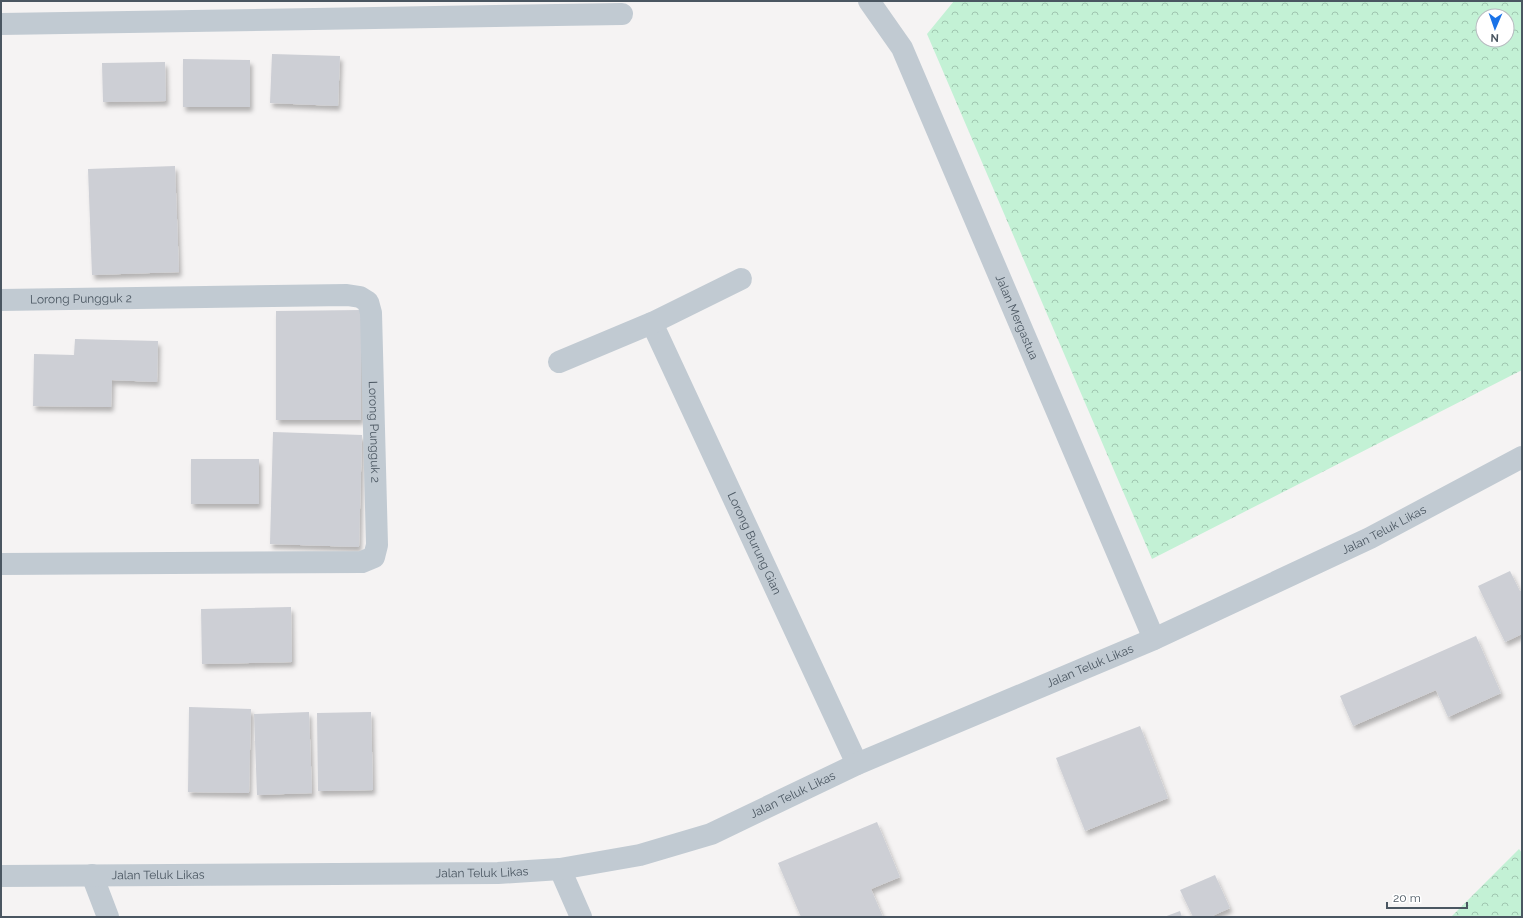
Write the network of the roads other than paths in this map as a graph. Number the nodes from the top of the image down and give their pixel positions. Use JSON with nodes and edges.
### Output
{"nodes":[{"id":1,"x":869,"y":1,"type":"edge"},
{"id":2,"x":622,"y":14,"type":"dead end"},
{"id":3,"x":1,"y":24,"type":"edge"},
{"id":4,"x":741,"y":279,"type":"dead end"},
{"id":5,"x":1,"y":300,"type":"edge"},
{"id":6,"x":652,"y":323,"type":"junction"},
{"id":7,"x":559,"y":362,"type":"dead end"},
{"id":8,"x":1522,"y":457,"type":"edge"},
{"id":9,"x":1,"y":564,"type":"edge"},
{"id":10,"x":1154,"y":639,"type":"junction"},
{"id":11,"x":857,"y":764,"type":"junction"},
{"id":12,"x":560,"y":869,"type":"junction"},
{"id":13,"x":92,"y":875,"type":"junction"},
{"id":14,"x":1,"y":876,"type":"edge"},
{"id":15,"x":108,"y":917,"type":"edge"},
{"id":16,"x":581,"y":917,"type":"edge"}],
"edges":[{"from":1,"to":10,"type":"street","name":"Jalan Mergastua"},
{"from":2,"to":3,"type":"street"},
{"from":4,"to":6,"type":"street"},
{"from":5,"to":9,"type":"street","name":"Lorong Pungguk 2"},
{"from":6,"to":7,"type":"street"},
{"from":6,"to":11,"type":"street","name":"Lorong Burung Gian"},
{"from":8,"to":10,"type":"street","name":"Jalan Teluk Likas"},
{"from":10,"to":11,"type":"street","name":"Jalan Teluk Likas"},
{"from":11,"to":12,"type":"street","name":"Jalan Teluk Likas"},
{"from":12,"to":13,"type":"street","name":"Jalan Teluk Likas"},
{"from":12,"to":16,"type":"street"},
{"from":13,"to":14,"type":"street","name":"Jalan Teluk Likas"},
{"from":13,"to":15,"type":"street"}]}
